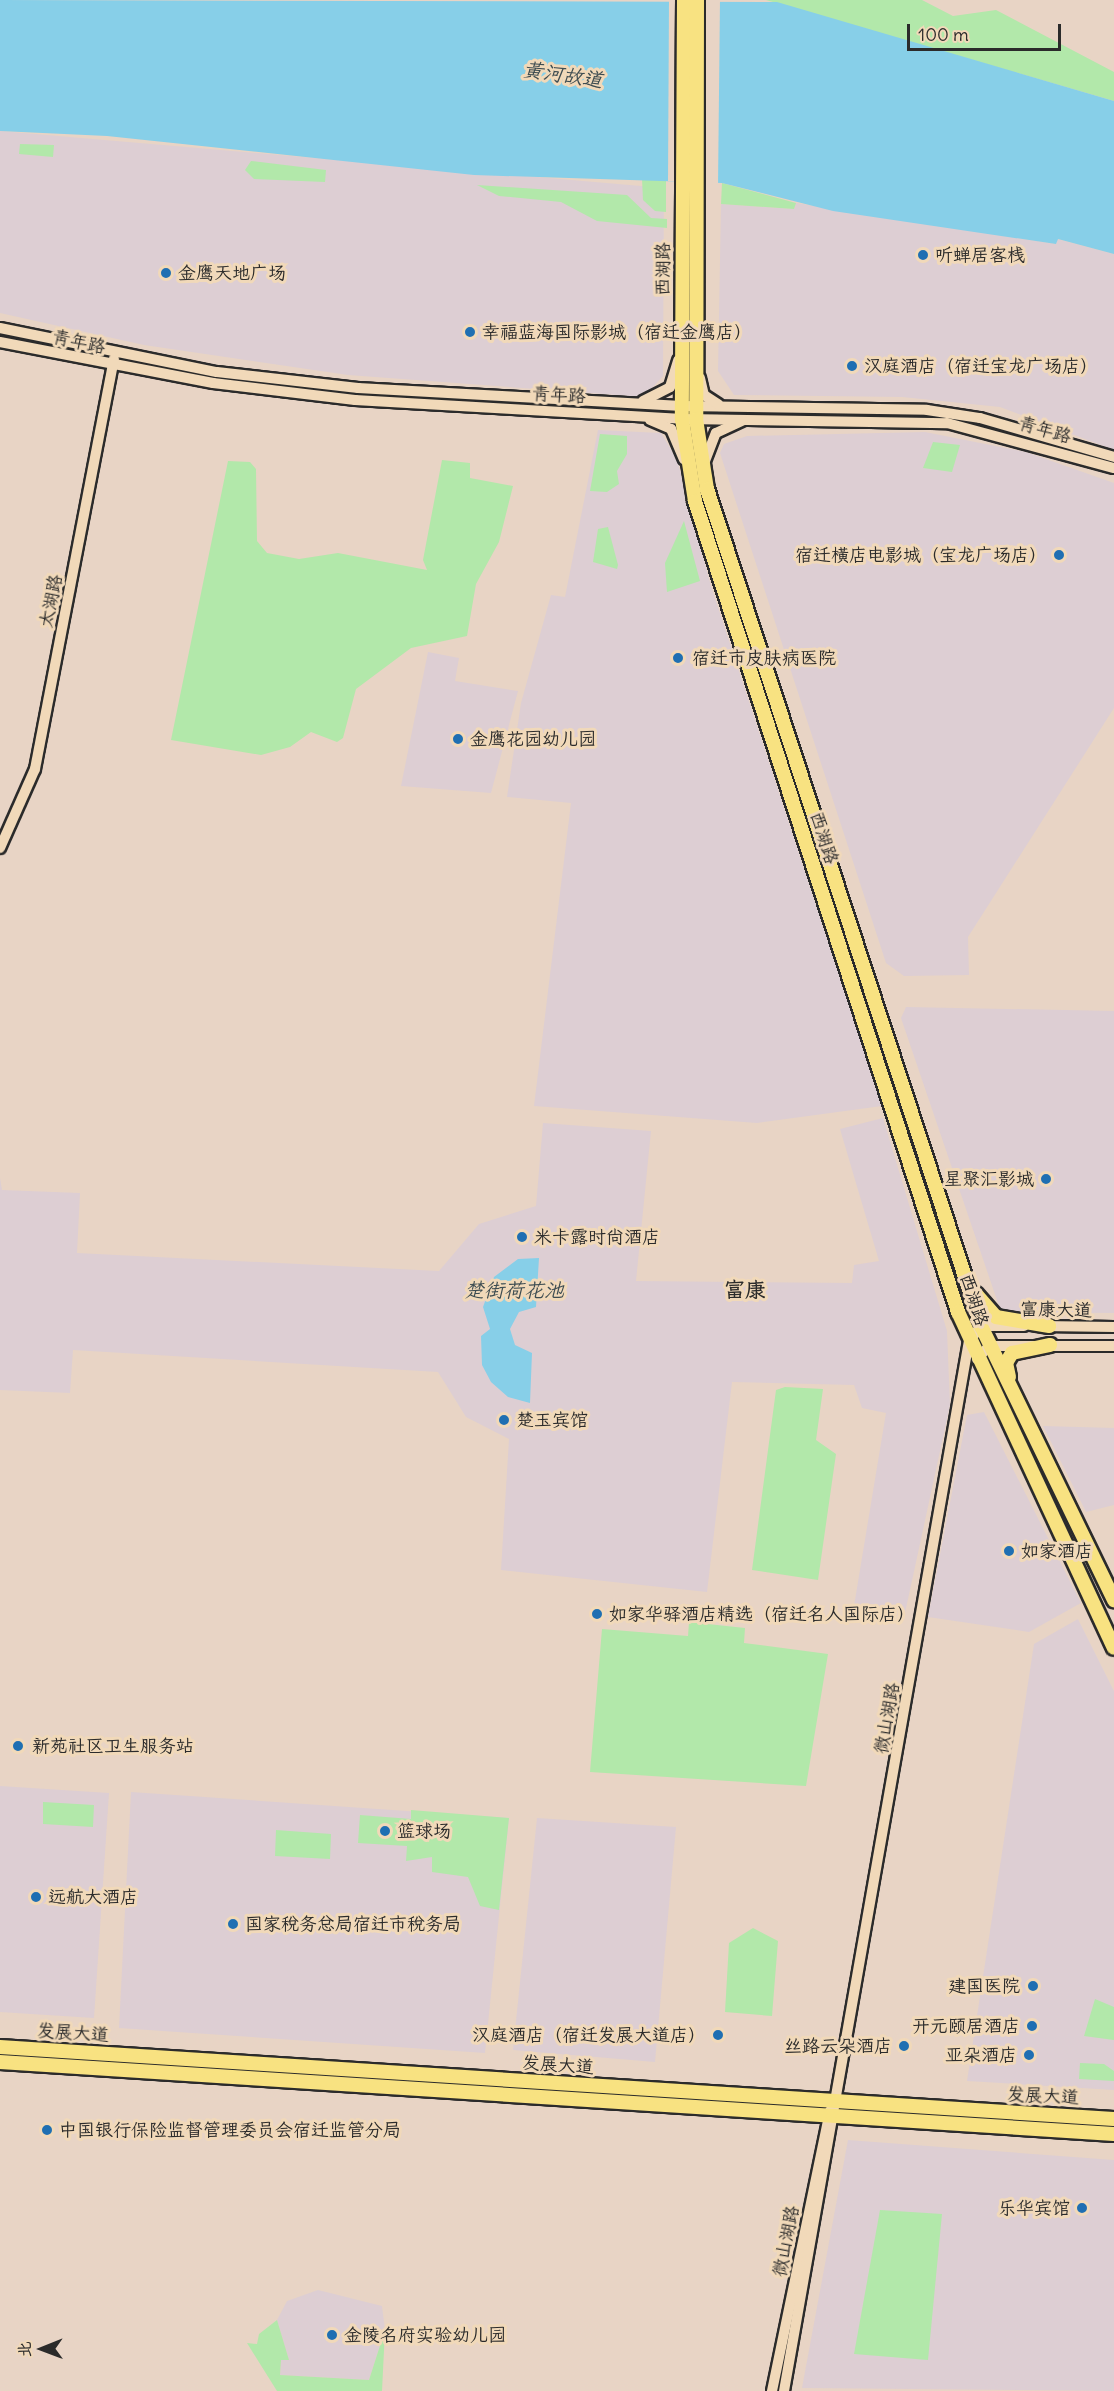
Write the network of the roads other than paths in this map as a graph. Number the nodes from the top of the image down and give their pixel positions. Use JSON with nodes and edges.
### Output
{"nodes":[{"id":1,"x":684,"y":0,"type":"edge"},
{"id":2,"x":697,"y":0,"type":"edge"},
{"id":3,"x":687,"y":188,"type":"junction"},
{"id":4,"x":688,"y":327,"type":"junction"},
{"id":5,"x":0,"y":328,"type":"edge"},
{"id":6,"x":0,"y":342,"type":"edge"},
{"id":7,"x":115,"y":354,"type":"junction"},
{"id":8,"x":113,"y":366,"type":"junction"},
{"id":9,"x":620,"y":403,"type":"junction"},
{"id":10,"x":681,"y":412,"type":"junction"},
{"id":11,"x":697,"y":413,"type":"junction"},
{"id":12,"x":748,"y":413,"type":"junction"},
{"id":13,"x":620,"y":415,"type":"junction"},
{"id":14,"x":1114,"y":457,"type":"edge"},
{"id":15,"x":1114,"y":468,"type":"edge"},
{"id":16,"x":706,"y":485,"type":"junction"},
{"id":17,"x":692,"y":489,"type":"junction"},
{"id":18,"x":0,"y":848,"type":"edge"},
{"id":19,"x":961,"y":1263,"type":"junction"},
{"id":20,"x":981,"y":1326,"type":"junction"},
{"id":21,"x":1049,"y":1326,"type":"junction"},
{"id":22,"x":1114,"y":1327,"type":"edge"},
{"id":23,"x":969,"y":1341,"type":"junction"},
{"id":24,"x":1050,"y":1345,"type":"junction"},
{"id":25,"x":989,"y":1346,"type":"junction"},
{"id":26,"x":1114,"y":1346,"type":"edge"},
{"id":27,"x":977,"y":1359,"type":"junction"},
{"id":28,"x":1024,"y":1416,"type":"junction"},
{"id":29,"x":1114,"y":1600,"type":"edge"},
{"id":30,"x":1114,"y":1648,"type":"edge"},
{"id":31,"x":0,"y":2047,"type":"edge"},
{"id":32,"x":0,"y":2062,"type":"edge"},
{"id":33,"x":837,"y":2101,"type":"junction"},
{"id":34,"x":831,"y":2116,"type":"junction"},
{"id":35,"x":1114,"y":2119,"type":"edge"},
{"id":36,"x":1114,"y":2134,"type":"edge"},
{"id":37,"x":772,"y":2391,"type":"edge"},
{"id":38,"x":784,"y":2391,"type":"edge"}],
"edges":[{"from":1,"to":3,"type":"main road","name":"西湖路"},
{"from":2,"to":3,"type":"main road","name":"西湖路"},
{"from":3,"to":4,"type":"main road","name":"西湖路"},
{"from":4,"to":9,"type":"street"},
{"from":4,"to":10,"type":"main road","name":"西湖路"},
{"from":4,"to":11,"type":"main road","name":"西湖路"},
{"from":4,"to":12,"type":"street"},
{"from":5,"to":7,"type":"street","name":"青年路"},
{"from":6,"to":8,"type":"street","name":"青年路"},
{"from":7,"to":8,"type":"street","name":"太湖路"},
{"from":7,"to":9,"type":"street","name":"青年路"},
{"from":8,"to":13,"type":"street","name":"青年路"},
{"from":8,"to":18,"type":"street","name":"太湖路"},
{"from":9,"to":10,"type":"street","name":"青年路"},
{"from":10,"to":11,"type":"street","name":"青年路"},
{"from":10,"to":13,"type":"street","name":"青年路"},
{"from":10,"to":17,"type":"main road","name":"西湖路"},
{"from":11,"to":12,"type":"street","name":"青年路"},
{"from":11,"to":16,"type":"main road","name":"西湖路"},
{"from":12,"to":14,"type":"street","name":"青年路"},
{"from":12,"to":15,"type":"street","name":"青年路"},
{"from":12,"to":16,"type":"street"},
{"from":13,"to":17,"type":"street"},
{"from":16,"to":19,"type":"main road","name":"西湖路"},
{"from":17,"to":23,"type":"main road","name":"西湖路"},
{"from":19,"to":20,"type":"main road","name":"西湖路"},
{"from":19,"to":21,"type":"main road"},
{"from":20,"to":21,"type":"street","name":"富康大道"},
{"from":20,"to":23,"type":"street"},
{"from":20,"to":25,"type":"main road","name":"西湖路"},
{"from":21,"to":22,"type":"street","name":"富康大道"},
{"from":23,"to":27,"type":"main road","name":"西湖路"},
{"from":23,"to":33,"type":"street","name":"微山湖路"},
{"from":24,"to":25,"type":"street","name":"富康大道"},
{"from":24,"to":26,"type":"street","name":"富康大道"},
{"from":24,"to":28,"type":"main road"},
{"from":25,"to":27,"type":"street"},
{"from":25,"to":28,"type":"main road","name":"西湖路"},
{"from":27,"to":30,"type":"main road","name":"西湖路"},
{"from":28,"to":29,"type":"main road","name":"西湖路"},
{"from":31,"to":33,"type":"main road","name":"发展大道"},
{"from":32,"to":34,"type":"main road","name":"发展大道"},
{"from":33,"to":34,"type":"street","name":"微山湖路"},
{"from":33,"to":35,"type":"main road","name":"发展大道"},
{"from":34,"to":36,"type":"main road","name":"发展大道"},
{"from":34,"to":37,"type":"street","name":"微山湖路"},
{"from":34,"to":38,"type":"street","name":"微山湖路"}]}
